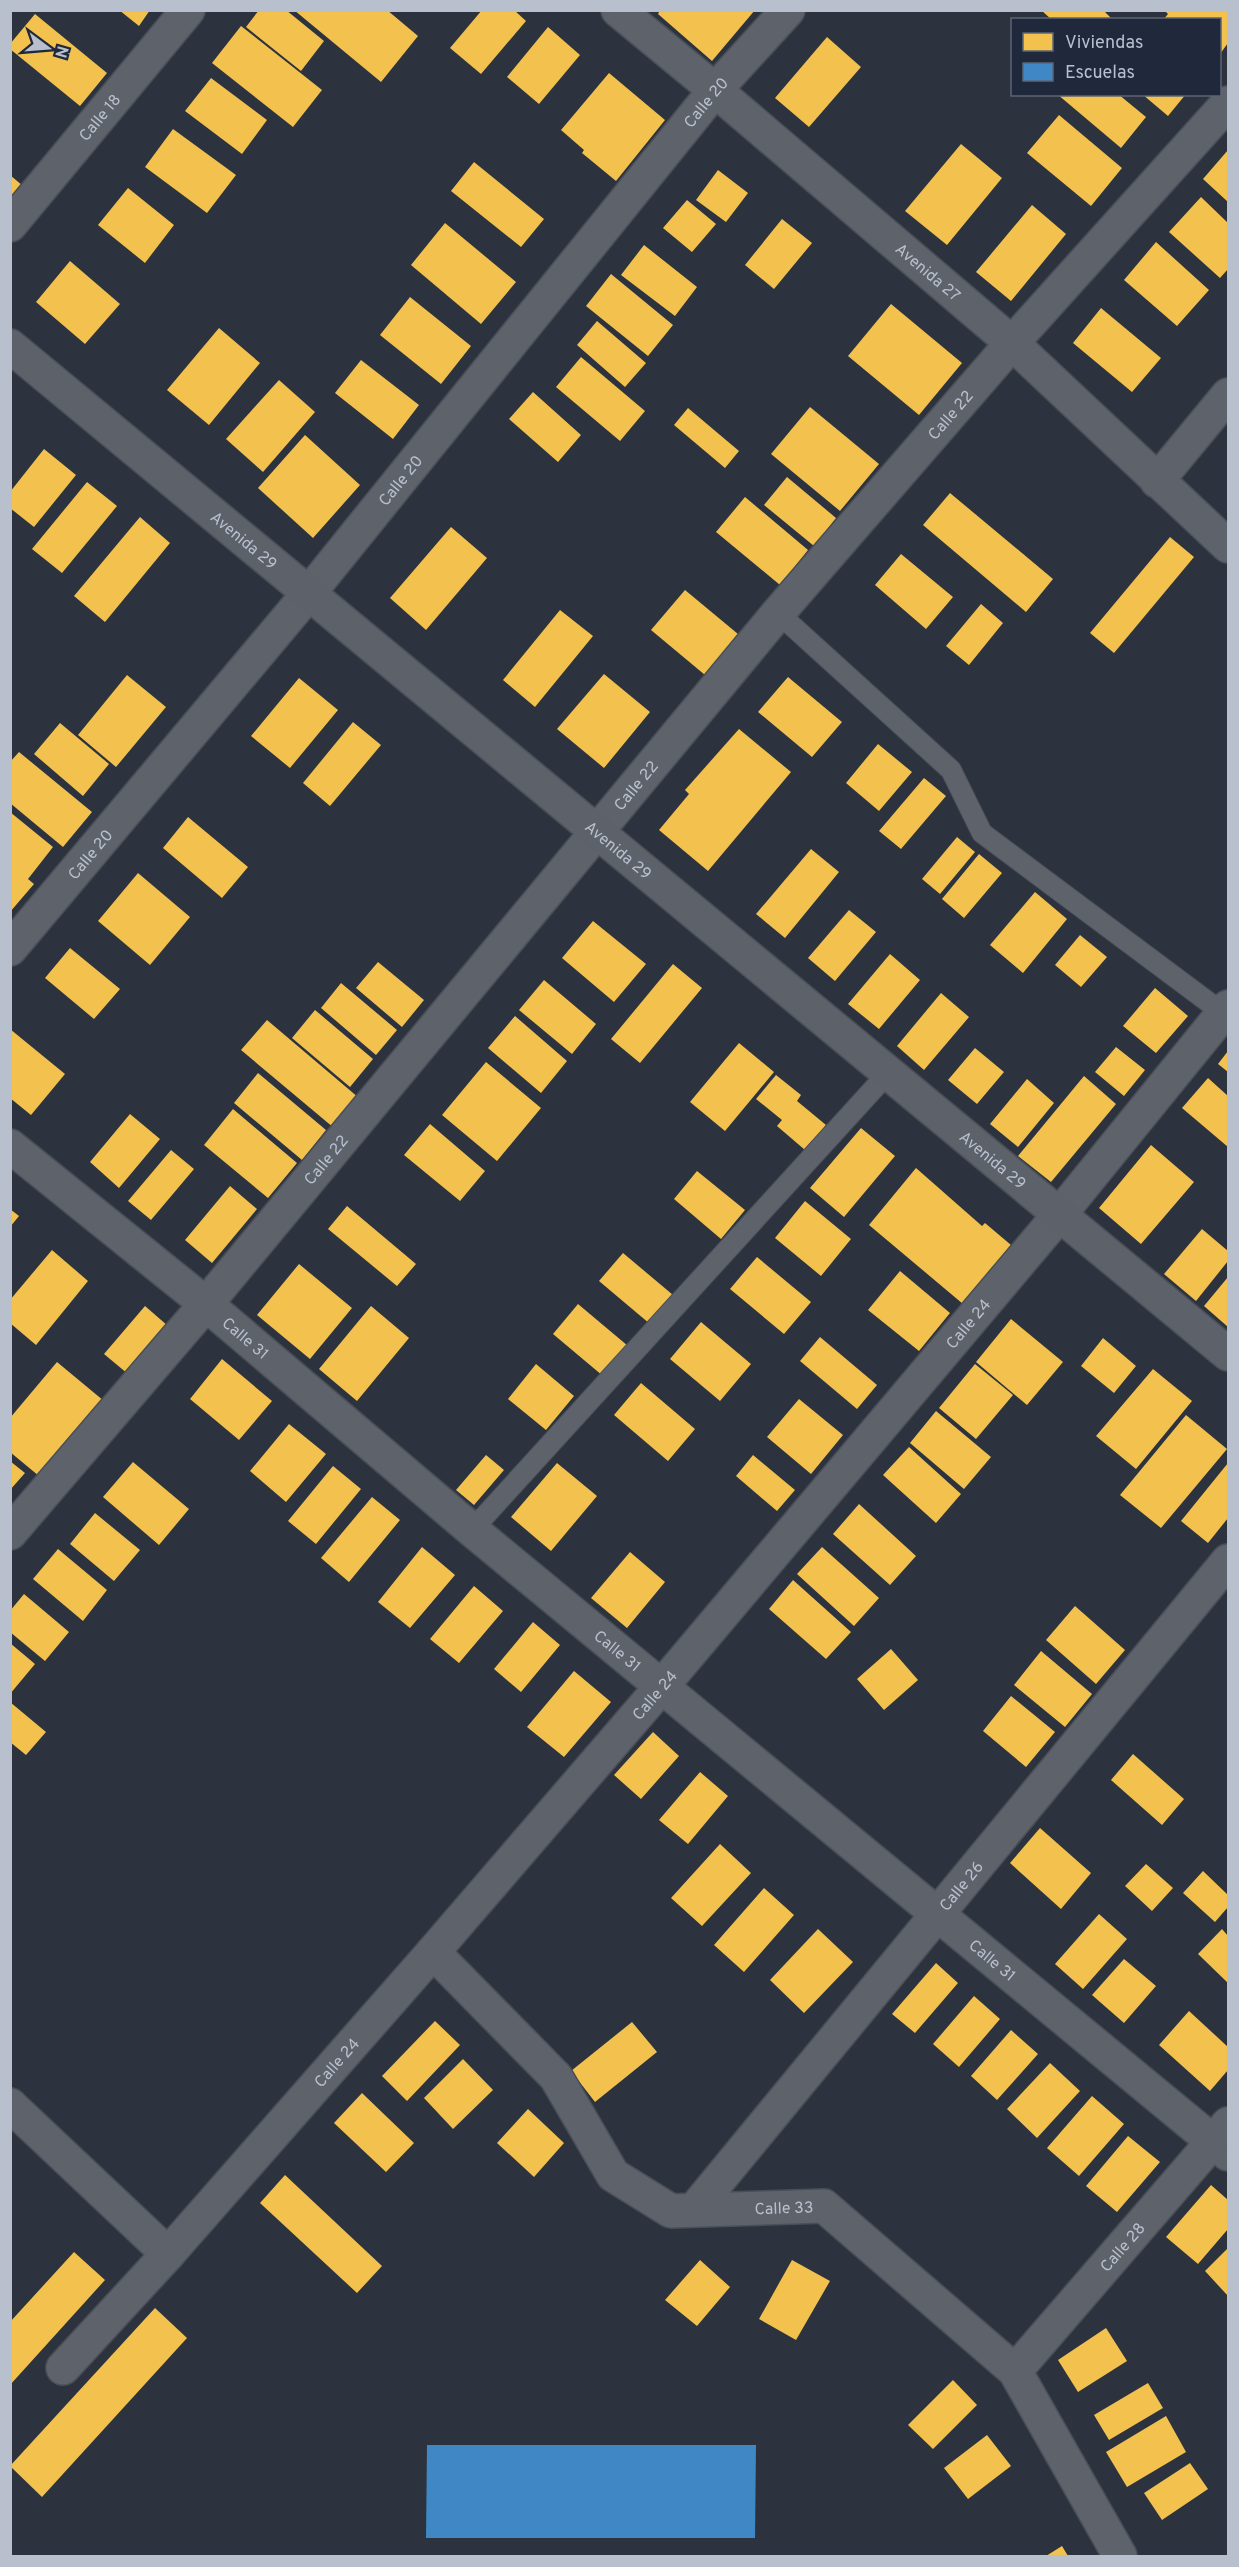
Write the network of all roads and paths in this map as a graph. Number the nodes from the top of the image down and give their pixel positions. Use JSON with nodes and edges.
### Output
{"nodes":[{"id":1,"x":188,"y":10,"type":"edge"},
{"id":2,"x":618,"y":10,"type":"edge"},
{"id":3,"x":788,"y":10,"type":"edge"},
{"id":4,"x":715,"y":90,"type":"junction"},
{"id":5,"x":1228,"y":103,"type":"edge"},
{"id":6,"x":10,"y":225,"type":"edge"},
{"id":7,"x":1012,"y":343,"type":"junction"},
{"id":8,"x":10,"y":346,"type":"edge"},
{"id":9,"x":1228,"y":395,"type":"edge"},
{"id":10,"x":1157,"y":481,"type":"junction"},
{"id":11,"x":1228,"y":546,"type":"edge"},
{"id":12,"x":309,"y":593,"type":"junction"},
{"id":13,"x":778,"y":613,"type":"junction"},
{"id":14,"x":596,"y":832,"type":"junction"},
{"id":15,"x":10,"y":949,"type":"edge"},
{"id":16,"x":1226,"y":1010,"type":"edge"},
{"id":17,"x":889,"y":1072,"type":"junction"},
{"id":18,"x":10,"y":1146,"type":"edge"},
{"id":19,"x":1060,"y":1214,"type":"junction"},
{"id":20,"x":206,"y":1304,"type":"junction"},
{"id":21,"x":1228,"y":1354,"type":"edge"},
{"id":22,"x":472,"y":1530,"type":"junction"},
{"id":23,"x":10,"y":1533,"type":"edge"},
{"id":24,"x":1228,"y":1561,"type":"edge"},
{"id":25,"x":662,"y":1686,"type":"junction"},
{"id":26,"x":938,"y":1914,"type":"junction"},
{"id":27,"x":433,"y":1952,"type":"junction"},
{"id":28,"x":10,"y":2105,"type":"edge"},
{"id":29,"x":1223,"y":2140,"type":"edge"},
{"id":30,"x":694,"y":2210,"type":"junction"},
{"id":31,"x":168,"y":2254,"type":"junction"},
{"id":32,"x":63,"y":2368,"type":"dead end"},
{"id":33,"x":1015,"y":2371,"type":"junction"},
{"id":34,"x":1120,"y":2556,"type":"edge"}],
"edges":[{"from":1,"to":6,"type":"street","name":"Calle 18"},
{"from":2,"to":4,"type":"street","name":"Avenida 27"},
{"from":3,"to":4,"type":"street","name":"Calle 20"},
{"from":4,"to":7,"type":"street","name":"Avenida 27"},
{"from":4,"to":12,"type":"street","name":"Calle 20"},
{"from":5,"to":7,"type":"street","name":"Calle 22"},
{"from":7,"to":10,"type":"street","name":"Avenida 27"},
{"from":7,"to":13,"type":"street","name":"Calle 22"},
{"from":8,"to":12,"type":"street","name":"Avenida 29"},
{"from":9,"to":10,"type":"street"},
{"from":10,"to":11,"type":"street","name":"Avenida 27"},
{"from":12,"to":14,"type":"street","name":"Avenida 29"},
{"from":12,"to":15,"type":"street","name":"Calle 20"},
{"from":13,"to":14,"type":"street","name":"Calle 22"},
{"from":13,"to":16,"type":"lane"},
{"from":14,"to":17,"type":"street","name":"Avenida 29"},
{"from":14,"to":20,"type":"street","name":"Calle 22"},
{"from":16,"to":19,"type":"street","name":"Calle 24"},
{"from":17,"to":19,"type":"street","name":"Avenida 29"},
{"from":17,"to":22,"type":"lane"},
{"from":18,"to":20,"type":"street","name":"Calle 31"},
{"from":19,"to":21,"type":"street","name":"Avenida 29"},
{"from":19,"to":25,"type":"street","name":"Calle 24"},
{"from":20,"to":22,"type":"street","name":"Calle 31"},
{"from":20,"to":23,"type":"street","name":"Calle 22"},
{"from":22,"to":25,"type":"street","name":"Calle 31"},
{"from":24,"to":26,"type":"street","name":"Calle 26"},
{"from":25,"to":26,"type":"street","name":"Calle 31"},
{"from":25,"to":27,"type":"street","name":"Calle 24"},
{"from":26,"to":29,"type":"street","name":"Calle 31"},
{"from":26,"to":30,"type":"street","name":"Calle 26"},
{"from":27,"to":30,"type":"street","name":"Calle 33"},
{"from":27,"to":31,"type":"street","name":"Calle 24"},
{"from":28,"to":31,"type":"street"},
{"from":29,"to":33,"type":"street","name":"Calle 28"},
{"from":30,"to":33,"type":"street","name":"Calle 33"},
{"from":31,"to":32,"type":"street","name":"Calle 24"},
{"from":33,"to":34,"type":"street","name":"Calle 33"}]}
